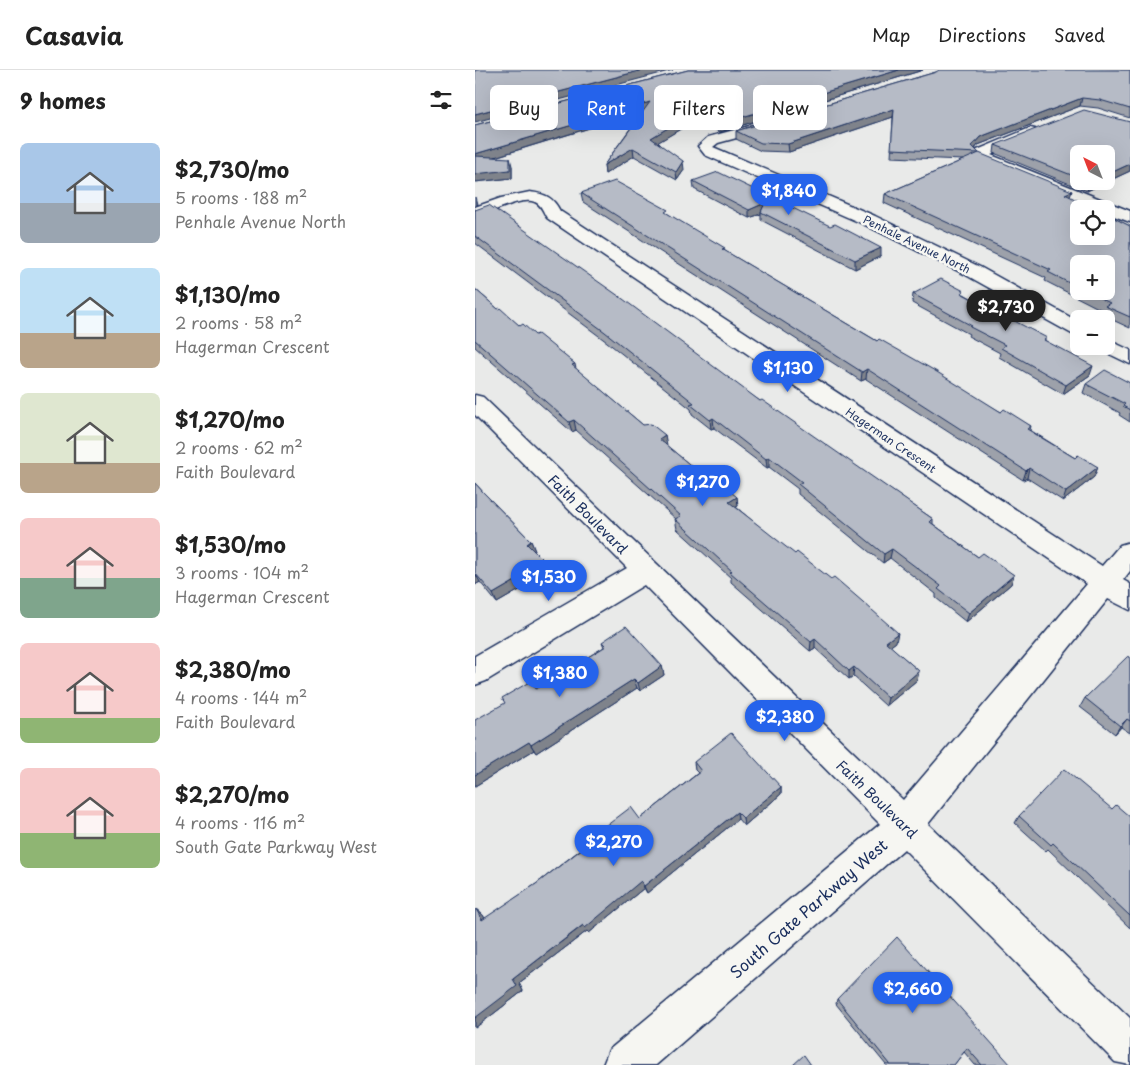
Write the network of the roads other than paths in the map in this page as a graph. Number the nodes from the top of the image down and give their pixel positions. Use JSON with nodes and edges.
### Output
{"nodes":[{"id":1,"x":1044,"y":126,"type":"edge"},
{"id":2,"x":753,"y":129,"type":"edge"},
{"id":3,"x":475,"y":213,"type":"edge"},
{"id":4,"x":1130,"y":217,"type":"edge"},
{"id":5,"x":1070,"y":325,"type":"edge"},
{"id":6,"x":1115,"y":350,"type":"edge"},
{"id":7,"x":1130,"y":358,"type":"edge"},
{"id":8,"x":475,"y":402,"type":"edge"},
{"id":9,"x":1130,"y":552,"type":"edge"},
{"id":10,"x":645,"y":571,"type":"junction"},
{"id":11,"x":1117,"y":591,"type":"edge"},
{"id":12,"x":475,"y":672,"type":"edge"},
{"id":13,"x":904,"y":826,"type":"junction"},
{"id":14,"x":1130,"y":1047,"type":"edge"},
{"id":15,"x":624,"y":1065,"type":"edge"}],
"edges":[{"from":1,"to":4,"type":"street"},
{"from":2,"to":5,"type":"street","name":"Penhale Avenue North"},
{"from":3,"to":11,"type":"street","name":"Hagerman Crescent"},
{"from":6,"to":7,"type":"street"},
{"from":8,"to":10,"type":"street","name":"Faith Boulevard"},
{"from":9,"to":11,"type":"street","name":"South Gate Parkway West"},
{"from":10,"to":12,"type":"street"},
{"from":10,"to":13,"type":"street","name":"Faith Boulevard"},
{"from":11,"to":13,"type":"street","name":"South Gate Parkway West"},
{"from":13,"to":14,"type":"street","name":"Faith Boulevard"},
{"from":13,"to":15,"type":"street","name":"South Gate Parkway West"}]}
